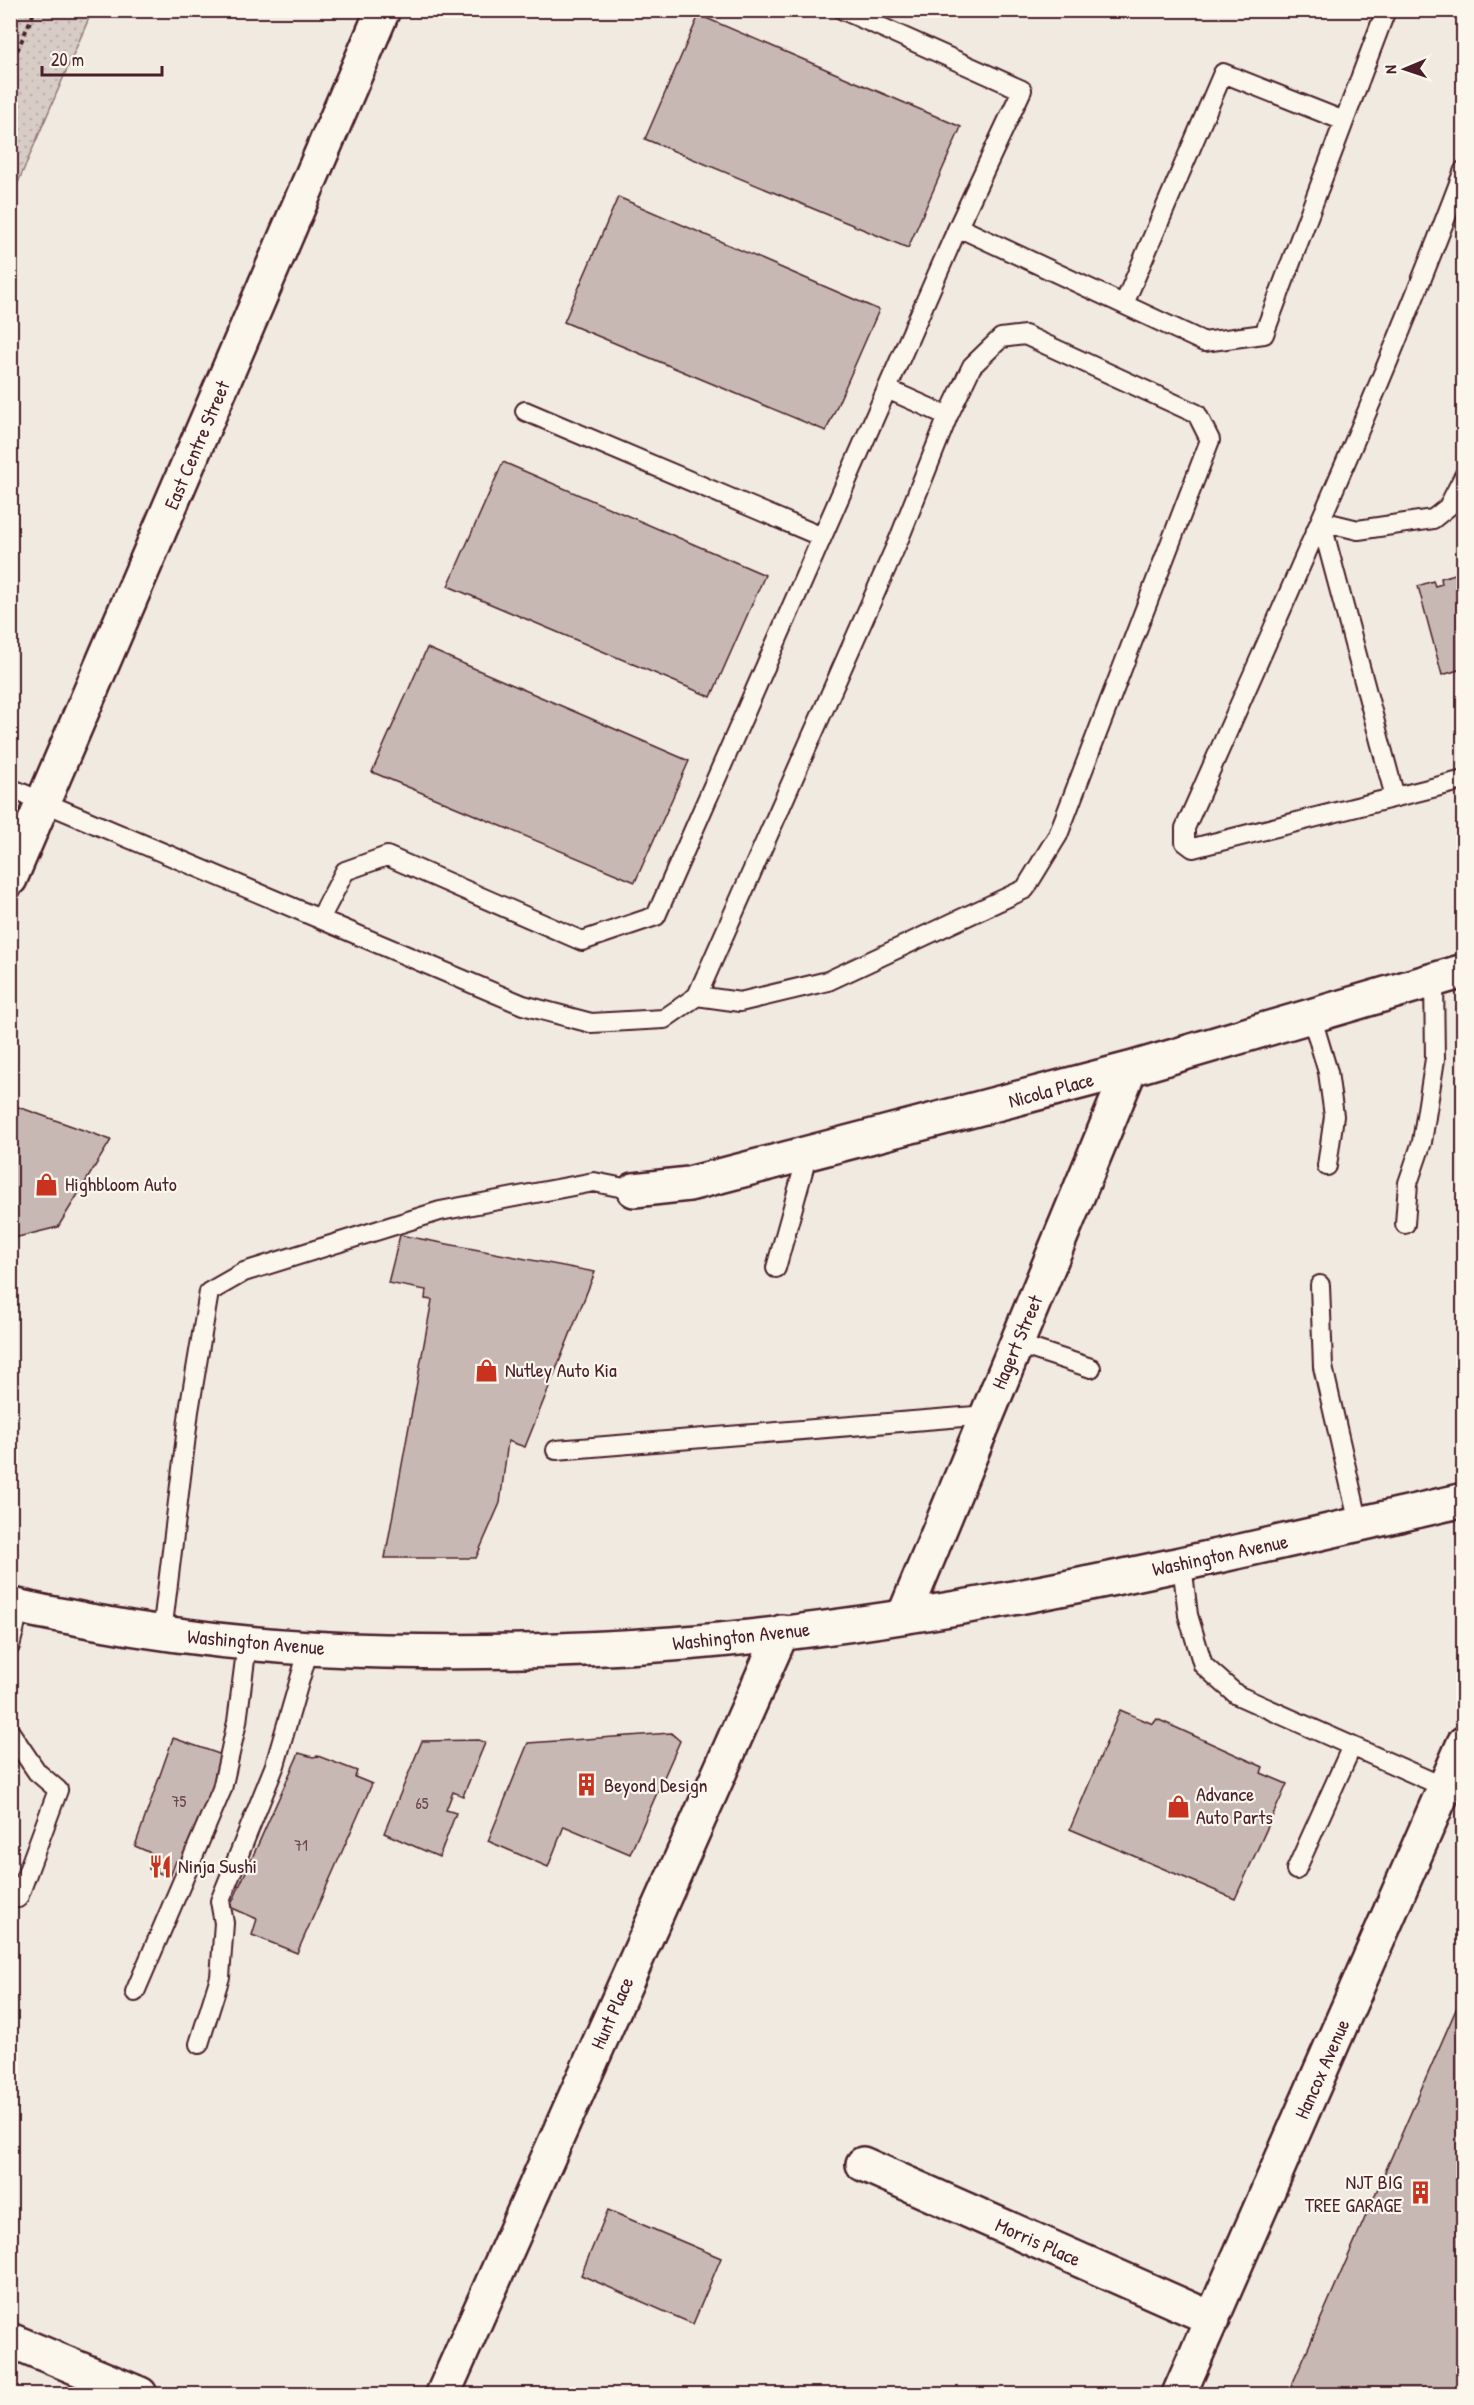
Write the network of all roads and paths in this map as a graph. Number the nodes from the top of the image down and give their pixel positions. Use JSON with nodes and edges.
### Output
{"nodes":[{"id":1,"x":35,"y":10,"type":"edge"},
{"id":2,"x":383,"y":10,"type":"edge"},
{"id":3,"x":843,"y":10,"type":"edge"},
{"id":4,"x":1386,"y":10,"type":"edge"},
{"id":5,"x":10,"y":67,"type":"edge"},
{"id":6,"x":1344,"y":121,"type":"junction"},
{"id":7,"x":1464,"y":170,"type":"edge"},
{"id":8,"x":958,"y":226,"type":"junction"},
{"id":9,"x":1124,"y":304,"type":"junction"},
{"id":10,"x":887,"y":389,"type":"junction"},
{"id":11,"x":525,"y":411,"type":"dead end"},
{"id":12,"x":948,"y":416,"type":"junction"},
{"id":13,"x":1464,"y":476,"type":"edge"},
{"id":14,"x":1321,"y":521,"type":"junction"},
{"id":15,"x":822,"y":537,"type":"junction"},
{"id":16,"x":1464,"y":780,"type":"edge"},
{"id":17,"x":10,"y":788,"type":"edge"},
{"id":18,"x":1395,"y":797,"type":"junction"},
{"id":19,"x":44,"y":802,"type":"junction"},
{"id":20,"x":10,"y":879,"type":"edge"},
{"id":21,"x":320,"y":919,"type":"junction"},
{"id":22,"x":1449,"y":975,"type":"edge"},
{"id":23,"x":697,"y":996,"type":"junction"},
{"id":24,"x":1311,"y":1015,"type":"junction"},
{"id":25,"x":1131,"y":1069,"type":"junction"},
{"id":26,"x":808,"y":1153,"type":"junction"},
{"id":27,"x":1327,"y":1166,"type":"dead end"},
{"id":28,"x":634,"y":1190,"type":"joint"},
{"id":29,"x":1405,"y":1224,"type":"dead end"},
{"id":30,"x":776,"y":1268,"type":"dead end"},
{"id":31,"x":1320,"y":1286,"type":"dead end"},
{"id":32,"x":1017,"y":1344,"type":"junction"},
{"id":33,"x":1091,"y":1368,"type":"dead end"},
{"id":34,"x":987,"y":1415,"type":"junction"},
{"id":35,"x":556,"y":1450,"type":"dead end"},
{"id":36,"x":1464,"y":1500,"type":"edge"},
{"id":37,"x":1359,"y":1524,"type":"junction"},
{"id":38,"x":1182,"y":1564,"type":"junction"},
{"id":39,"x":15,"y":1605,"type":"edge"},
{"id":40,"x":904,"y":1616,"type":"junction"},
{"id":41,"x":782,"y":1632,"type":"junction"},
{"id":42,"x":162,"y":1633,"type":"junction"},
{"id":43,"x":247,"y":1644,"type":"junction"},
{"id":44,"x":10,"y":1646,"type":"edge"},
{"id":45,"x":309,"y":1648,"type":"junction"},
{"id":46,"x":10,"y":1732,"type":"edge"},
{"id":47,"x":1464,"y":1743,"type":"edge"},
{"id":48,"x":1352,"y":1746,"type":"junction"},
{"id":49,"x":1444,"y":1787,"type":"junction"},
{"id":50,"x":1296,"y":1870,"type":"dead end"},
{"id":51,"x":18,"y":1898,"type":"dead end"},
{"id":52,"x":135,"y":1992,"type":"dead end"},
{"id":53,"x":199,"y":2044,"type":"dead end"},
{"id":54,"x":863,"y":2164,"type":"dead end"},
{"id":55,"x":1213,"y":2319,"type":"junction"},
{"id":56,"x":10,"y":2340,"type":"edge"},
{"id":57,"x":140,"y":2394,"type":"edge"},
{"id":58,"x":443,"y":2394,"type":"edge"},
{"id":59,"x":1179,"y":2394,"type":"edge"}],
"edges":[{"from":1,"to":5,"type":"path"},
{"from":2,"to":19,"type":"street","name":"East Centre Street"},
{"from":3,"to":8,"type":"lane"},
{"from":4,"to":6,"type":"lane"},
{"from":6,"to":9,"type":"lane"},
{"from":6,"to":9,"type":"lane"},
{"from":7,"to":14,"type":"lane"},
{"from":8,"to":9,"type":"lane"},
{"from":8,"to":10,"type":"lane"},
{"from":10,"to":12,"type":"lane"},
{"from":10,"to":15,"type":"lane"},
{"from":11,"to":15,"type":"lane"},
{"from":12,"to":23,"type":"lane"},
{"from":12,"to":23,"type":"lane"},
{"from":13,"to":14,"type":"lane"},
{"from":14,"to":18,"type":"lane"},
{"from":14,"to":18,"type":"lane"},
{"from":15,"to":21,"type":"lane"},
{"from":16,"to":18,"type":"lane"},
{"from":17,"to":19,"type":"lane"},
{"from":19,"to":20,"type":"street","name":"East Centre Street"},
{"from":19,"to":21,"type":"lane"},
{"from":21,"to":23,"type":"lane"},
{"from":22,"to":24,"type":"street","name":"Nicola Place"},
{"from":22,"to":29,"type":"lane"},
{"from":24,"to":25,"type":"street","name":"Nicola Place"},
{"from":24,"to":27,"type":"lane"},
{"from":25,"to":26,"type":"street","name":"Nicola Place"},
{"from":25,"to":32,"type":"street","name":"Hagert Street"},
{"from":26,"to":28,"type":"street","name":"Nicola Place"},
{"from":26,"to":30,"type":"lane"},
{"from":28,"to":42,"type":"lane"},
{"from":31,"to":37,"type":"lane"},
{"from":32,"to":33,"type":"lane"},
{"from":32,"to":34,"type":"street","name":"Hagert Street"},
{"from":34,"to":35,"type":"lane"},
{"from":34,"to":40,"type":"street","name":"Hagert Street"},
{"from":36,"to":37,"type":"street","name":"Washington Avenue"},
{"from":37,"to":38,"type":"street","name":"Washington Avenue"},
{"from":38,"to":40,"type":"street","name":"Washington Avenue"},
{"from":38,"to":48,"type":"lane"},
{"from":39,"to":42,"type":"street","name":"Washington Avenue"},
{"from":39,"to":44,"type":"lane"},
{"from":40,"to":41,"type":"street","name":"Washington Avenue"},
{"from":41,"to":45,"type":"street","name":"Washington Avenue"},
{"from":41,"to":58,"type":"street","name":"Hunt Place"},
{"from":42,"to":43,"type":"street","name":"Washington Avenue"},
{"from":43,"to":45,"type":"street","name":"Washington Avenue"},
{"from":43,"to":52,"type":"lane"},
{"from":45,"to":53,"type":"lane"},
{"from":46,"to":51,"type":"lane"},
{"from":47,"to":49,"type":"street","name":"Hancox Avenue"},
{"from":48,"to":49,"type":"lane"},
{"from":48,"to":50,"type":"lane"},
{"from":49,"to":55,"type":"street","name":"Hancox Avenue"},
{"from":54,"to":55,"type":"street","name":"Morris Place"},
{"from":55,"to":59,"type":"street","name":"Hancox Avenue"},
{"from":56,"to":57,"type":"street"}]}
